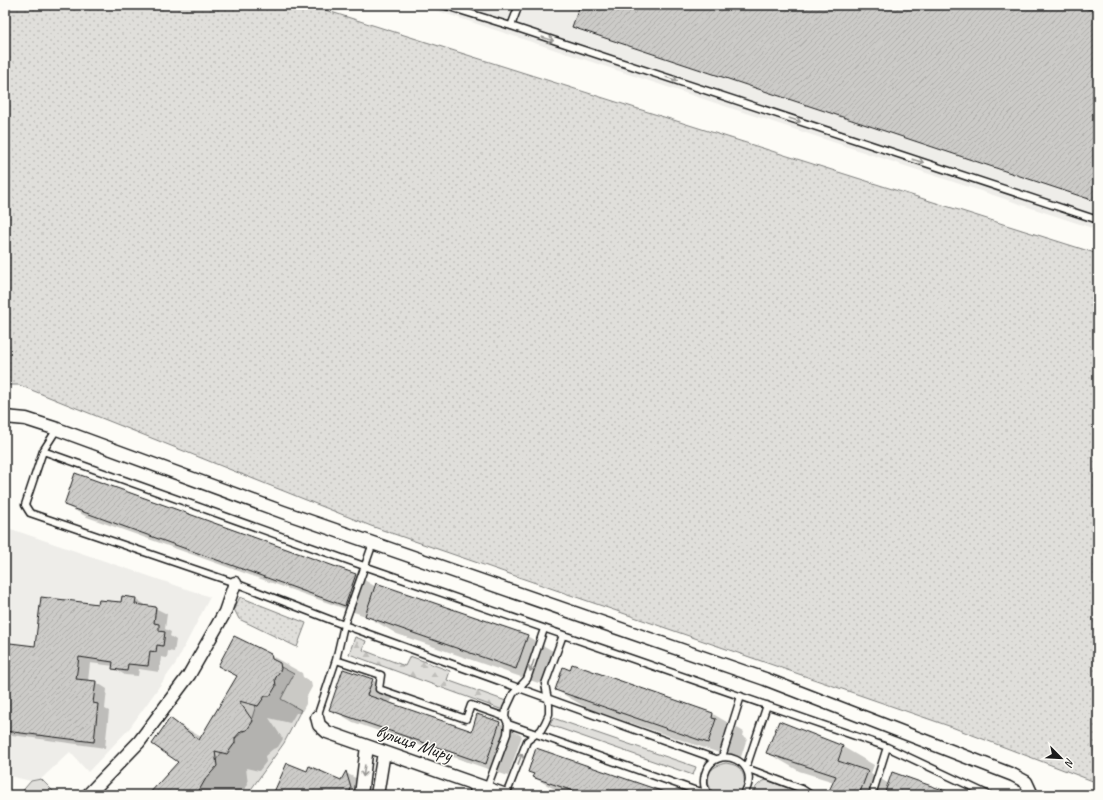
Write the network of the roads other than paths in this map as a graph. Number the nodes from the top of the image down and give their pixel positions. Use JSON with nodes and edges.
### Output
{"nodes":[{"id":1,"x":443,"y":5,"type":"edge"},
{"id":2,"x":519,"y":5,"type":"edge"},
{"id":3,"x":511,"y":26,"type":"junction"},
{"id":4,"x":1098,"y":220,"type":"edge"},
{"id":5,"x":5,"y":417,"type":"edge"},
{"id":6,"x":57,"y":428,"type":"junction"},
{"id":7,"x":43,"y":451,"type":"junction"},
{"id":8,"x":373,"y":543,"type":"junction"},
{"id":9,"x":364,"y":566,"type":"junction"},
{"id":10,"x":235,"y":583,"type":"junction"},
{"id":11,"x":344,"y":625,"type":"junction"},
{"id":12,"x":544,"y":629,"type":"junction"},
{"id":13,"x":563,"y":635,"type":"junction"},
{"id":14,"x":336,"y":660,"type":"junction"},
{"id":15,"x":519,"y":688,"type":"junction"},
{"id":16,"x":741,"y":696,"type":"junction"},
{"id":17,"x":547,"y":698,"type":"junction"},
{"id":18,"x":767,"y":705,"type":"junction"},
{"id":19,"x":317,"y":717,"type":"joint"},
{"id":20,"x":505,"y":717,"type":"junction"},
{"id":21,"x":508,"y":724,"type":"junction"},
{"id":22,"x":536,"y":734,"type":"junction"},
{"id":23,"x":367,"y":746,"type":"junction"},
{"id":24,"x":887,"y":747,"type":"junction"},
{"id":25,"x":384,"y":752,"type":"junction"},
{"id":26,"x":719,"y":758,"type":"junction"},
{"id":27,"x":746,"y":768,"type":"junction"},
{"id":28,"x":487,"y":788,"type":"junction"},
{"id":29,"x":474,"y":789,"type":"edge"},
{"id":30,"x":708,"y":794,"type":"edge"},
{"id":31,"x":88,"y":795,"type":"edge"},
{"id":32,"x":361,"y":795,"type":"edge"},
{"id":33,"x":377,"y":795,"type":"edge"},
{"id":34,"x":506,"y":795,"type":"edge"},
{"id":35,"x":743,"y":795,"type":"edge"},
{"id":36,"x":811,"y":795,"type":"edge"},
{"id":37,"x":872,"y":795,"type":"edge"},
{"id":38,"x":989,"y":795,"type":"edge"},
{"id":39,"x":1032,"y":795,"type":"edge"}],
"edges":[{"from":1,"to":3,"type":"lane"},
{"from":2,"to":3,"type":"lane"},
{"from":3,"to":4,"type":"lane","one_way":true},
{"from":5,"to":6,"type":"street"},
{"from":6,"to":7,"type":"lane"},
{"from":6,"to":8,"type":"street"},
{"from":7,"to":9,"type":"lane"},
{"from":7,"to":10,"type":"lane"},
{"from":8,"to":9,"type":"lane"},
{"from":8,"to":39,"type":"street"},
{"from":9,"to":11,"type":"lane"},
{"from":9,"to":12,"type":"lane"},
{"from":10,"to":11,"type":"lane"},
{"from":10,"to":31,"type":"street"},
{"from":11,"to":14,"type":"lane"},
{"from":11,"to":15,"type":"lane"},
{"from":12,"to":13,"type":"lane"},
{"from":12,"to":15,"type":"lane","one_way":true},
{"from":13,"to":16,"type":"lane"},
{"from":13,"to":17,"type":"lane"},
{"from":14,"to":19,"type":"lane"},
{"from":14,"to":20,"type":"lane"},
{"from":15,"to":17,"type":"lane"},
{"from":15,"to":20,"type":"lane"},
{"from":16,"to":18,"type":"lane"},
{"from":16,"to":26,"type":"lane"},
{"from":17,"to":22,"type":"lane"},
{"from":17,"to":26,"type":"lane"},
{"from":18,"to":24,"type":"lane"},
{"from":18,"to":27,"type":"lane"},
{"from":19,"to":23,"type":"street","name":"вулиця Миру"},
{"from":20,"to":21,"type":"lane"},
{"from":21,"to":22,"type":"lane"},
{"from":21,"to":28,"type":"lane"},
{"from":22,"to":30,"type":"lane"},
{"from":34,"to":22,"type":"lane","one_way":true},
{"from":23,"to":25,"type":"street","name":"вулиця Миру"},
{"from":23,"to":32,"type":"street","one_way":true},
{"from":24,"to":37,"type":"lane"},
{"from":24,"to":38,"type":"lane"},
{"from":25,"to":29,"type":"street","name":"вулиця Миру"},
{"from":25,"to":33,"type":"street"},
{"from":26,"to":27,"type":"lane"},
{"from":26,"to":30,"type":"lane"},
{"from":27,"to":35,"type":"lane"},
{"from":27,"to":36,"type":"lane"},
{"from":28,"to":29,"type":"street","name":"вулиця Миру"},
{"from":28,"to":34,"type":"street","name":"вулиця Миру"}]}
